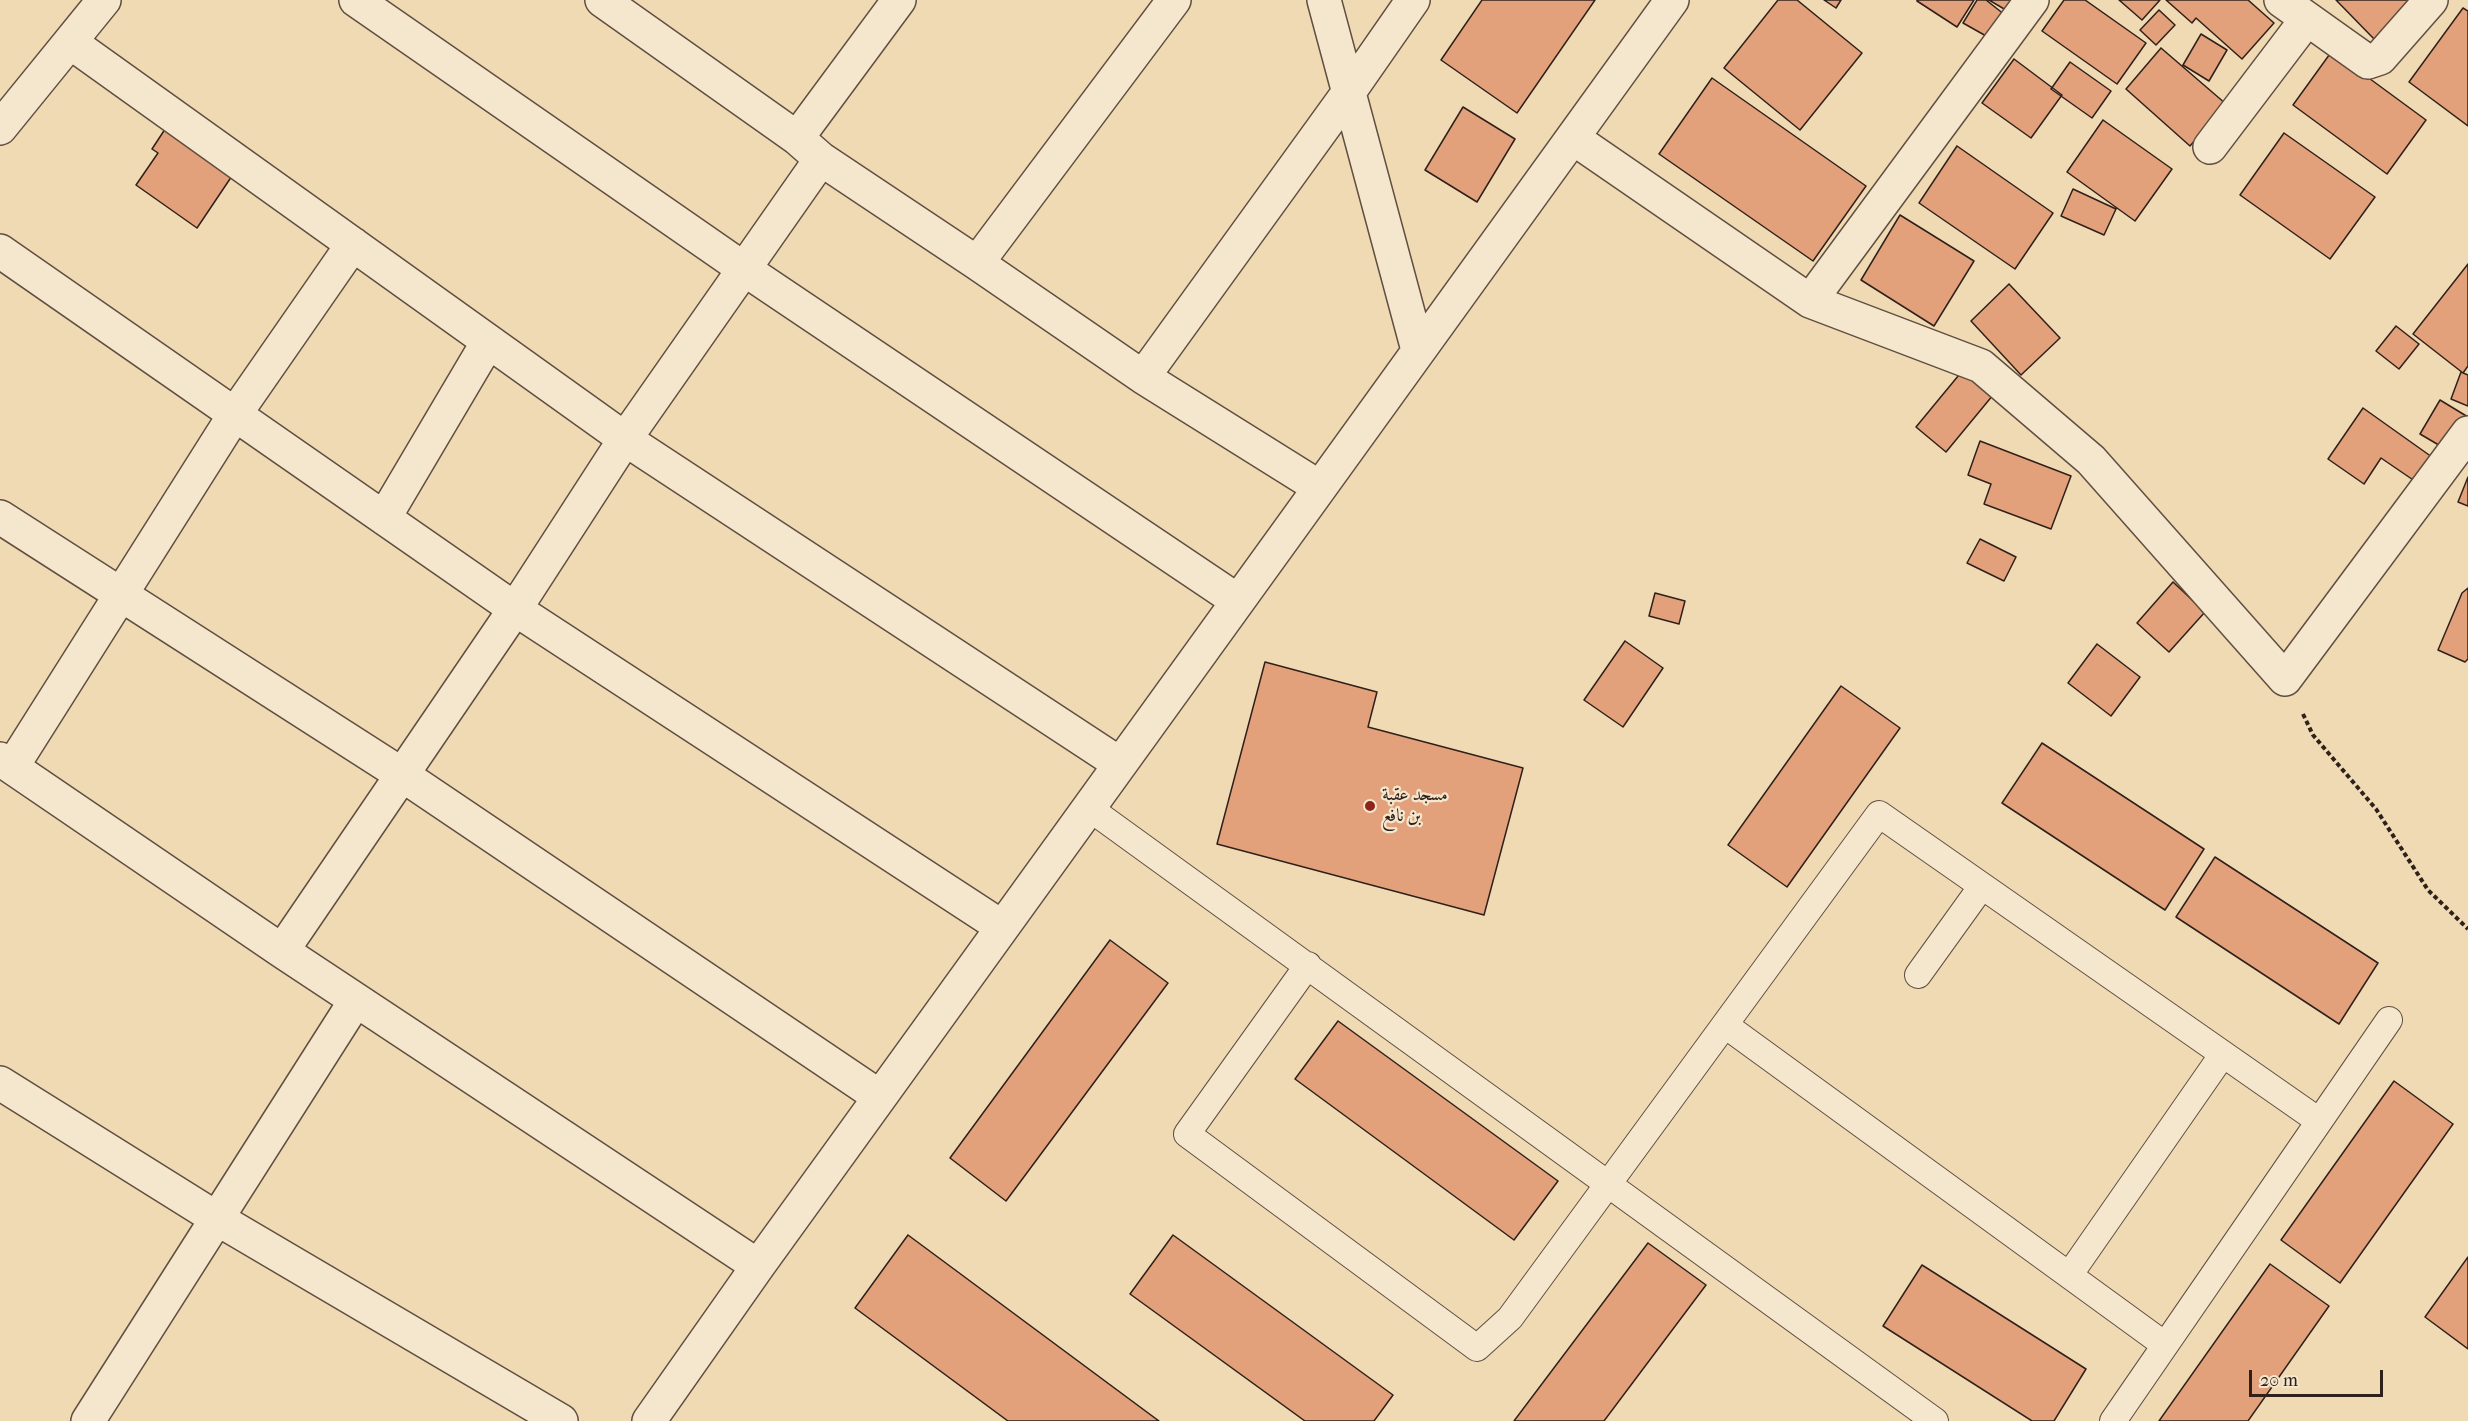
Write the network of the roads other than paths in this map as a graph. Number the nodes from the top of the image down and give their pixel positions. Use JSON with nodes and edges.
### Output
{"nodes":[{"id":1,"x":104,"y":0,"type":"edge"},
{"id":2,"x":356,"y":0,"type":"edge"},
{"id":3,"x":602,"y":0,"type":"edge"},
{"id":4,"x":899,"y":0,"type":"edge"},
{"id":5,"x":1174,"y":0,"type":"edge"},
{"id":6,"x":1324,"y":0,"type":"edge"},
{"id":7,"x":1413,"y":0,"type":"edge"},
{"id":8,"x":1672,"y":0,"type":"edge"},
{"id":9,"x":2032,"y":0,"type":"edge"},
{"id":10,"x":2281,"y":0,"type":"edge"},
{"id":11,"x":2431,"y":0,"type":"edge"},
{"id":12,"x":2307,"y":19,"type":"junction"},
{"id":13,"x":70,"y":42,"type":"junction"},
{"id":14,"x":1349,"y":92,"type":"junction"},
{"id":15,"x":0,"y":128,"type":"edge"},
{"id":16,"x":1573,"y":138,"type":"junction"},
{"id":17,"x":2210,"y":147,"type":"dead end"},
{"id":18,"x":809,"y":148,"type":"junction"},
{"id":19,"x":353,"y":244,"type":"junction"},
{"id":20,"x":0,"y":251,"type":"edge"},
{"id":21,"x":977,"y":263,"type":"junction"},
{"id":22,"x":744,"y":269,"type":"junction"},
{"id":23,"x":1810,"y":301,"type":"junction"},
{"id":24,"x":488,"y":342,"type":"junction"},
{"id":25,"x":1419,"y":350,"type":"junction"},
{"id":26,"x":1143,"y":376,"type":"junction"},
{"id":27,"x":235,"y":414,"type":"junction"},
{"id":28,"x":2468,"y":433,"type":"edge"},
{"id":29,"x":625,"y":439,"type":"junction"},
{"id":30,"x":1319,"y":487,"type":"junction"},
{"id":31,"x":0,"y":517,"type":"edge"},
{"id":32,"x":384,"y":518,"type":"junction"},
{"id":33,"x":120,"y":593,"type":"junction"},
{"id":34,"x":1238,"y":601,"type":"junction"},
{"id":35,"x":515,"y":609,"type":"junction"},
{"id":36,"x":6,"y":763,"type":"edge"},
{"id":37,"x":1120,"y":764,"type":"junction"},
{"id":38,"x":401,"y":774,"type":"junction"},
{"id":39,"x":1089,"y":808,"type":"junction"},
{"id":40,"x":1982,"y":886,"type":"junction"},
{"id":41,"x":1002,"y":927,"type":"junction"},
{"id":42,"x":282,"y":951,"type":"junction"},
{"id":43,"x":1308,"y":965,"type":"junction"},
{"id":44,"x":1918,"y":975,"type":"dead end"},
{"id":45,"x":356,"y":1000,"type":"junction"},
{"id":46,"x":2389,"y":1020,"type":"dead end"},
{"id":47,"x":1725,"y":1025,"type":"junction"},
{"id":48,"x":2223,"y":1054,"type":"junction"},
{"id":49,"x":0,"y":1083,"type":"edge"},
{"id":50,"x":880,"y":1096,"type":"junction"},
{"id":51,"x":2319,"y":1121,"type":"junction"},
{"id":52,"x":1609,"y":1184,"type":"junction"},
{"id":53,"x":216,"y":1218,"type":"junction"},
{"id":54,"x":758,"y":1266,"type":"junction"},
{"id":55,"x":2070,"y":1274,"type":"junction"},
{"id":56,"x":2165,"y":1345,"type":"junction"},
{"id":57,"x":88,"y":1421,"type":"edge"},
{"id":58,"x":561,"y":1421,"type":"edge"},
{"id":59,"x":649,"y":1421,"type":"edge"},
{"id":60,"x":1935,"y":1421,"type":"edge"},
{"id":61,"x":2113,"y":1421,"type":"edge"}],
"edges":[{"from":1,"to":13,"type":"street"},
{"from":2,"to":22,"type":"street"},
{"from":3,"to":18,"type":"street"},
{"from":4,"to":18,"type":"street"},
{"from":5,"to":21,"type":"street"},
{"from":6,"to":14,"type":"street"},
{"from":7,"to":14,"type":"street"},
{"from":8,"to":16,"type":"street"},
{"from":9,"to":23,"type":"street"},
{"from":10,"to":12,"type":"street"},
{"from":11,"to":12,"type":"street"},
{"from":12,"to":17,"type":"street"},
{"from":13,"to":15,"type":"street"},
{"from":13,"to":19,"type":"street"},
{"from":14,"to":25,"type":"street"},
{"from":14,"to":26,"type":"street"},
{"from":16,"to":23,"type":"street"},
{"from":16,"to":25,"type":"street"},
{"from":18,"to":21,"type":"street"},
{"from":18,"to":22,"type":"street"},
{"from":19,"to":24,"type":"street"},
{"from":19,"to":27,"type":"street"},
{"from":20,"to":27,"type":"street"},
{"from":21,"to":26,"type":"street"},
{"from":22,"to":29,"type":"street"},
{"from":22,"to":34,"type":"street"},
{"from":23,"to":28,"type":"street"},
{"from":24,"to":29,"type":"street"},
{"from":24,"to":32,"type":"street"},
{"from":25,"to":30,"type":"street"},
{"from":26,"to":30,"type":"street"},
{"from":27,"to":32,"type":"street"},
{"from":27,"to":33,"type":"street"},
{"from":29,"to":35,"type":"street"},
{"from":29,"to":37,"type":"street"},
{"from":30,"to":34,"type":"street"},
{"from":31,"to":33,"type":"street"},
{"from":32,"to":35,"type":"street"},
{"from":33,"to":36,"type":"street"},
{"from":33,"to":38,"type":"street"},
{"from":34,"to":37,"type":"street"},
{"from":35,"to":38,"type":"street"},
{"from":35,"to":41,"type":"street"},
{"from":36,"to":42,"type":"street"},
{"from":37,"to":39,"type":"street"},
{"from":38,"to":42,"type":"street"},
{"from":38,"to":50,"type":"street"},
{"from":39,"to":41,"type":"street"},
{"from":39,"to":43,"type":"lane"},
{"from":40,"to":44,"type":"lane"},
{"from":40,"to":47,"type":"lane"},
{"from":40,"to":48,"type":"lane"},
{"from":41,"to":50,"type":"street"},
{"from":42,"to":45,"type":"street"},
{"from":43,"to":52,"type":"lane"},
{"from":43,"to":52,"type":"lane"},
{"from":45,"to":53,"type":"street"},
{"from":45,"to":54,"type":"street"},
{"from":46,"to":51,"type":"lane"},
{"from":47,"to":52,"type":"lane"},
{"from":47,"to":55,"type":"lane"},
{"from":48,"to":51,"type":"lane"},
{"from":48,"to":55,"type":"lane"},
{"from":49,"to":53,"type":"street"},
{"from":50,"to":54,"type":"street"},
{"from":51,"to":56,"type":"lane"},
{"from":52,"to":60,"type":"lane"},
{"from":53,"to":57,"type":"street"},
{"from":53,"to":58,"type":"street"},
{"from":54,"to":59,"type":"street"},
{"from":55,"to":56,"type":"lane"},
{"from":56,"to":61,"type":"lane"}]}
